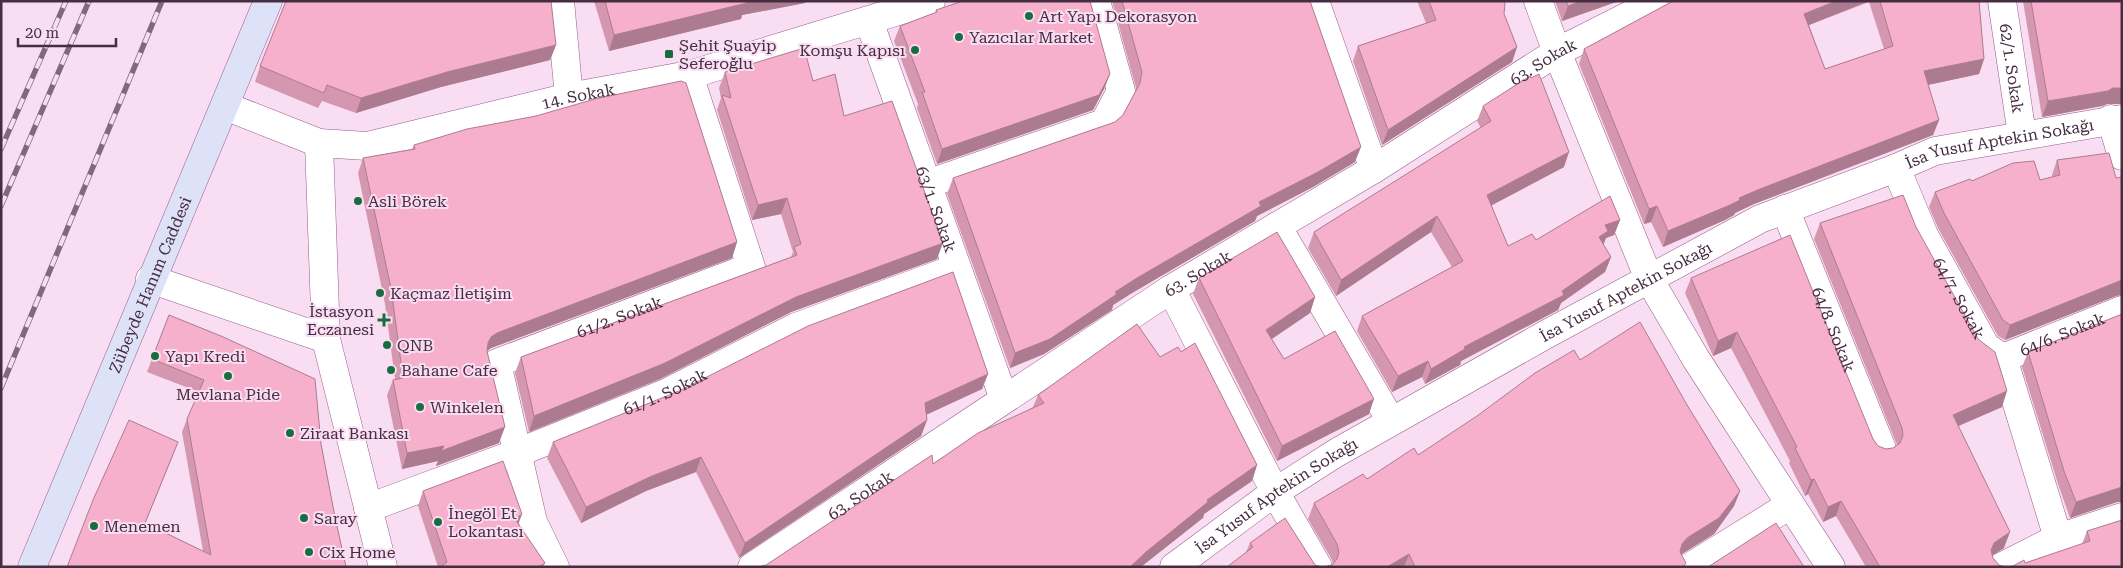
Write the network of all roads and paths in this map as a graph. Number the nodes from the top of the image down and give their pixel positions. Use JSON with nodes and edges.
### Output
{"nodes":[{"id":1,"x":268,"y":1,"type":"edge"},
{"id":2,"x":560,"y":1,"type":"edge"},
{"id":3,"x":931,"y":1,"type":"edge"},
{"id":4,"x":1096,"y":1,"type":"edge"},
{"id":5,"x":1315,"y":1,"type":"edge"},
{"id":6,"x":1538,"y":1,"type":"edge"},
{"id":7,"x":1658,"y":1,"type":"edge"},
{"id":8,"x":2002,"y":1,"type":"edge"},
{"id":9,"x":869,"y":20,"type":"junction"},
{"id":10,"x":1556,"y":52,"type":"junction"},
{"id":11,"x":689,"y":75,"type":"junction"},
{"id":12,"x":570,"y":97,"type":"junction"},
{"id":13,"x":225,"y":106,"type":"junction"},
{"id":14,"x":2116,"y":119,"type":"edge"},
{"id":15,"x":2022,"y":135,"type":"junction"},
{"id":16,"x":319,"y":143,"type":"junction"},
{"id":17,"x":2122,"y":156,"type":"edge"},
{"id":18,"x":1896,"y":168,"type":"junction"},
{"id":19,"x":1374,"y":169,"type":"junction"},
{"id":20,"x":927,"y":184,"type":"junction"},
{"id":21,"x":1786,"y":209,"type":"junction"},
{"id":22,"x":1277,"y":226,"type":"junction"},
{"id":23,"x":957,"y":268,"type":"junction"},
{"id":24,"x":150,"y":279,"type":"junction"},
{"id":25,"x":1649,"y":279,"type":"junction"},
{"id":26,"x":1171,"y":289,"type":"junction"},
{"id":27,"x":2122,"y":310,"type":"edge"},
{"id":28,"x":326,"y":339,"type":"junction"},
{"id":29,"x":2003,"y":358,"type":"junction"},
{"id":30,"x":1004,"y":399,"type":"junction"},
{"id":31,"x":1392,"y":421,"type":"junction"},
{"id":32,"x":1882,"y":449,"type":"edge"},
{"id":33,"x":517,"y":453,"type":"junction"},
{"id":34,"x":1275,"y":492,"type":"junction"},
{"id":35,"x":1790,"y":505,"type":"junction"},
{"id":36,"x":368,"y":508,"type":"junction"},
{"id":37,"x":2122,"y":517,"type":"edge"},
{"id":38,"x":2058,"y":538,"type":"junction"},
{"id":39,"x":756,"y":566,"type":"edge"},
{"id":40,"x":32,"y":567,"type":"edge"},
{"id":41,"x":382,"y":567,"type":"edge"},
{"id":42,"x":555,"y":567,"type":"edge"},
{"id":43,"x":1174,"y":567,"type":"edge"},
{"id":44,"x":1318,"y":567,"type":"edge"},
{"id":45,"x":1690,"y":567,"type":"edge"},
{"id":46,"x":1831,"y":567,"type":"edge"},
{"id":47,"x":2001,"y":567,"type":"edge"}],
"edges":[{"from":1,"to":13,"type":"main road","name":"Zübeyde Hanım Caddesi"},
{"from":2,"to":12,"type":"street"},
{"from":3,"to":9,"type":"street","name":"14. Sokak"},
{"from":4,"to":20,"type":"street"},
{"from":5,"to":19,"type":"street"},
{"from":6,"to":10,"type":"street"},
{"from":7,"to":10,"type":"street","name":"63. Sokak"},
{"from":8,"to":15,"type":"street","name":"62/1. Sokak"},
{"from":9,"to":11,"type":"street","name":"14. Sokak"},
{"from":9,"to":20,"type":"street","name":"63/1. Sokak"},
{"from":10,"to":19,"type":"street","name":"63. Sokak"},
{"from":10,"to":25,"type":"street"},
{"from":11,"to":12,"type":"street","name":"14. Sokak"},
{"from":11,"to":33,"type":"street","name":"61/2. Sokak"},
{"from":12,"to":16,"type":"street","name":"14. Sokak"},
{"from":13,"to":16,"type":"street","name":"14. Sokak"},
{"from":13,"to":24,"type":"main road","name":"Zübeyde Hanım Caddesi"},
{"from":14,"to":15,"type":"street","name":"İsa Yusuf Aptekin Sokağı"},
{"from":14,"to":17,"type":"street"},
{"from":15,"to":18,"type":"street","name":"İsa Yusuf Aptekin Sokağı"},
{"from":16,"to":28,"type":"street"},
{"from":18,"to":21,"type":"street","name":"İsa Yusuf Aptekin Sokağı"},
{"from":18,"to":29,"type":"street","name":"64/7. Sokak"},
{"from":19,"to":22,"type":"street","name":"63. Sokak"},
{"from":20,"to":23,"type":"street","name":"63/1. Sokak"},
{"from":21,"to":25,"type":"street","name":"İsa Yusuf Aptekin Sokağı"},
{"from":21,"to":32,"type":"street","name":"64/8. Sokak"},
{"from":22,"to":26,"type":"street","name":"63. Sokak"},
{"from":22,"to":31,"type":"street"},
{"from":23,"to":30,"type":"street","name":"63/1. Sokak"},
{"from":23,"to":33,"type":"street","name":"61/1. Sokak"},
{"from":24,"to":28,"type":"street"},
{"from":24,"to":40,"type":"main road","name":"Zübeyde Hanım Caddesi"},
{"from":25,"to":31,"type":"street","name":"İsa Yusuf Aptekin Sokağı"},
{"from":25,"to":35,"type":"street"},
{"from":26,"to":30,"type":"street","name":"63. Sokak"},
{"from":26,"to":34,"type":"street"},
{"from":27,"to":29,"type":"street","name":"64/6. Sokak"},
{"from":28,"to":36,"type":"street"},
{"from":29,"to":38,"type":"street"},
{"from":30,"to":39,"type":"street","name":"63. Sokak"},
{"from":31,"to":34,"type":"street","name":"İsa Yusuf Aptekin Sokağı"},
{"from":33,"to":36,"type":"street","name":"61/1. Sokak"},
{"from":33,"to":42,"type":"street","name":"61/2. Sokak"},
{"from":34,"to":43,"type":"street","name":"İsa Yusuf Aptekin Sokağı"},
{"from":34,"to":44,"type":"street"},
{"from":35,"to":45,"type":"street"},
{"from":35,"to":46,"type":"street"},
{"from":36,"to":41,"type":"street"},
{"from":37,"to":38,"type":"street"},
{"from":38,"to":47,"type":"street"}]}
